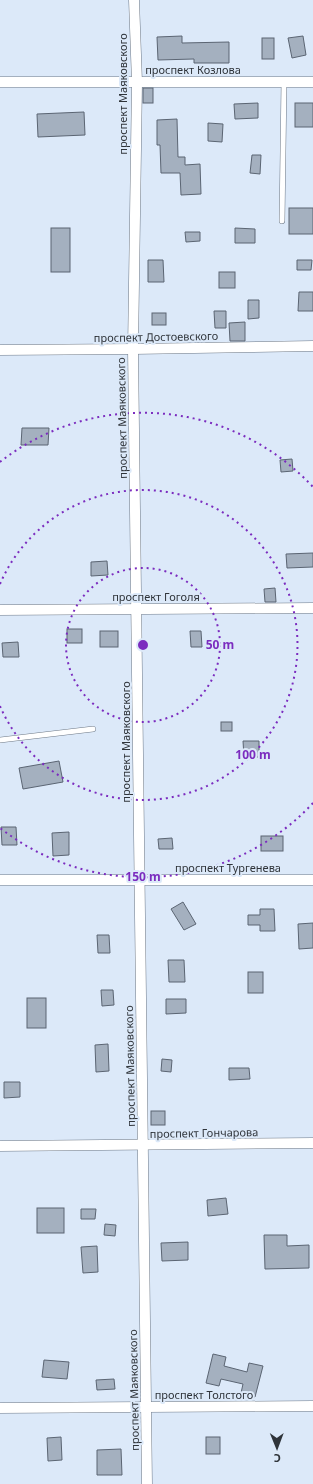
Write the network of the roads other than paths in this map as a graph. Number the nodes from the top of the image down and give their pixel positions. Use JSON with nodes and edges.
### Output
{"nodes":[{"id":1,"x":134,"y":0,"type":"edge"},
{"id":2,"x":0,"y":82,"type":"edge"},
{"id":3,"x":137,"y":82,"type":"junction"},
{"id":4,"x":284,"y":82,"type":"junction"},
{"id":5,"x":313,"y":82,"type":"edge"},
{"id":6,"x":282,"y":221,"type":"dead end"},
{"id":7,"x":313,"y":346,"type":"edge"},
{"id":8,"x":133,"y":349,"type":"junction"},
{"id":9,"x":0,"y":350,"type":"edge"},
{"id":10,"x":313,"y":608,"type":"edge"},
{"id":11,"x":137,"y":609,"type":"junction"},
{"id":12,"x":0,"y":610,"type":"edge"},
{"id":13,"x":93,"y":729,"type":"dead end"},
{"id":14,"x":0,"y":740,"type":"edge"},
{"id":15,"x":0,"y":880,"type":"edge"},
{"id":16,"x":139,"y":880,"type":"junction"},
{"id":17,"x":313,"y":880,"type":"edge"},
{"id":18,"x":313,"y":1143,"type":"edge"},
{"id":19,"x":0,"y":1146,"type":"edge"},
{"id":20,"x":143,"y":1146,"type":"junction"},
{"id":21,"x":313,"y":1406,"type":"edge"},
{"id":22,"x":146,"y":1407,"type":"junction"},
{"id":23,"x":0,"y":1408,"type":"edge"},
{"id":24,"x":147,"y":1484,"type":"edge"}],
"edges":[{"from":1,"to":3,"type":"street","name":"проспект Маяковского"},
{"from":2,"to":3,"type":"street","name":"проспект Козлова"},
{"from":3,"to":4,"type":"street","name":"проспект Козлова"},
{"from":3,"to":8,"type":"street","name":"проспект Маяковского"},
{"from":4,"to":5,"type":"street","name":"проспект Козлова"},
{"from":4,"to":6,"type":"lane"},
{"from":7,"to":8,"type":"street","name":"проспект Достоевского"},
{"from":8,"to":9,"type":"street","name":"проспект Достоевского"},
{"from":8,"to":11,"type":"street","name":"проспект Маяковского"},
{"from":10,"to":11,"type":"street","name":"проспект Гоголя"},
{"from":11,"to":12,"type":"street","name":"проспект Гоголя"},
{"from":11,"to":16,"type":"street","name":"проспект Маяковского"},
{"from":13,"to":14,"type":"lane"},
{"from":15,"to":16,"type":"street","name":"проспект Тургенева"},
{"from":16,"to":17,"type":"street","name":"проспект Тургенева"},
{"from":16,"to":20,"type":"street","name":"проспект Маяковского"},
{"from":18,"to":20,"type":"street","name":"проспект Гончарова"},
{"from":19,"to":20,"type":"street","name":"проспект Гончарова"},
{"from":20,"to":22,"type":"street","name":"проспект Маяковского"},
{"from":21,"to":22,"type":"street","name":"проспект Толстого"},
{"from":22,"to":23,"type":"street","name":"проспект Толстого"},
{"from":22,"to":24,"type":"street","name":"проспект Маяковского"}]}
